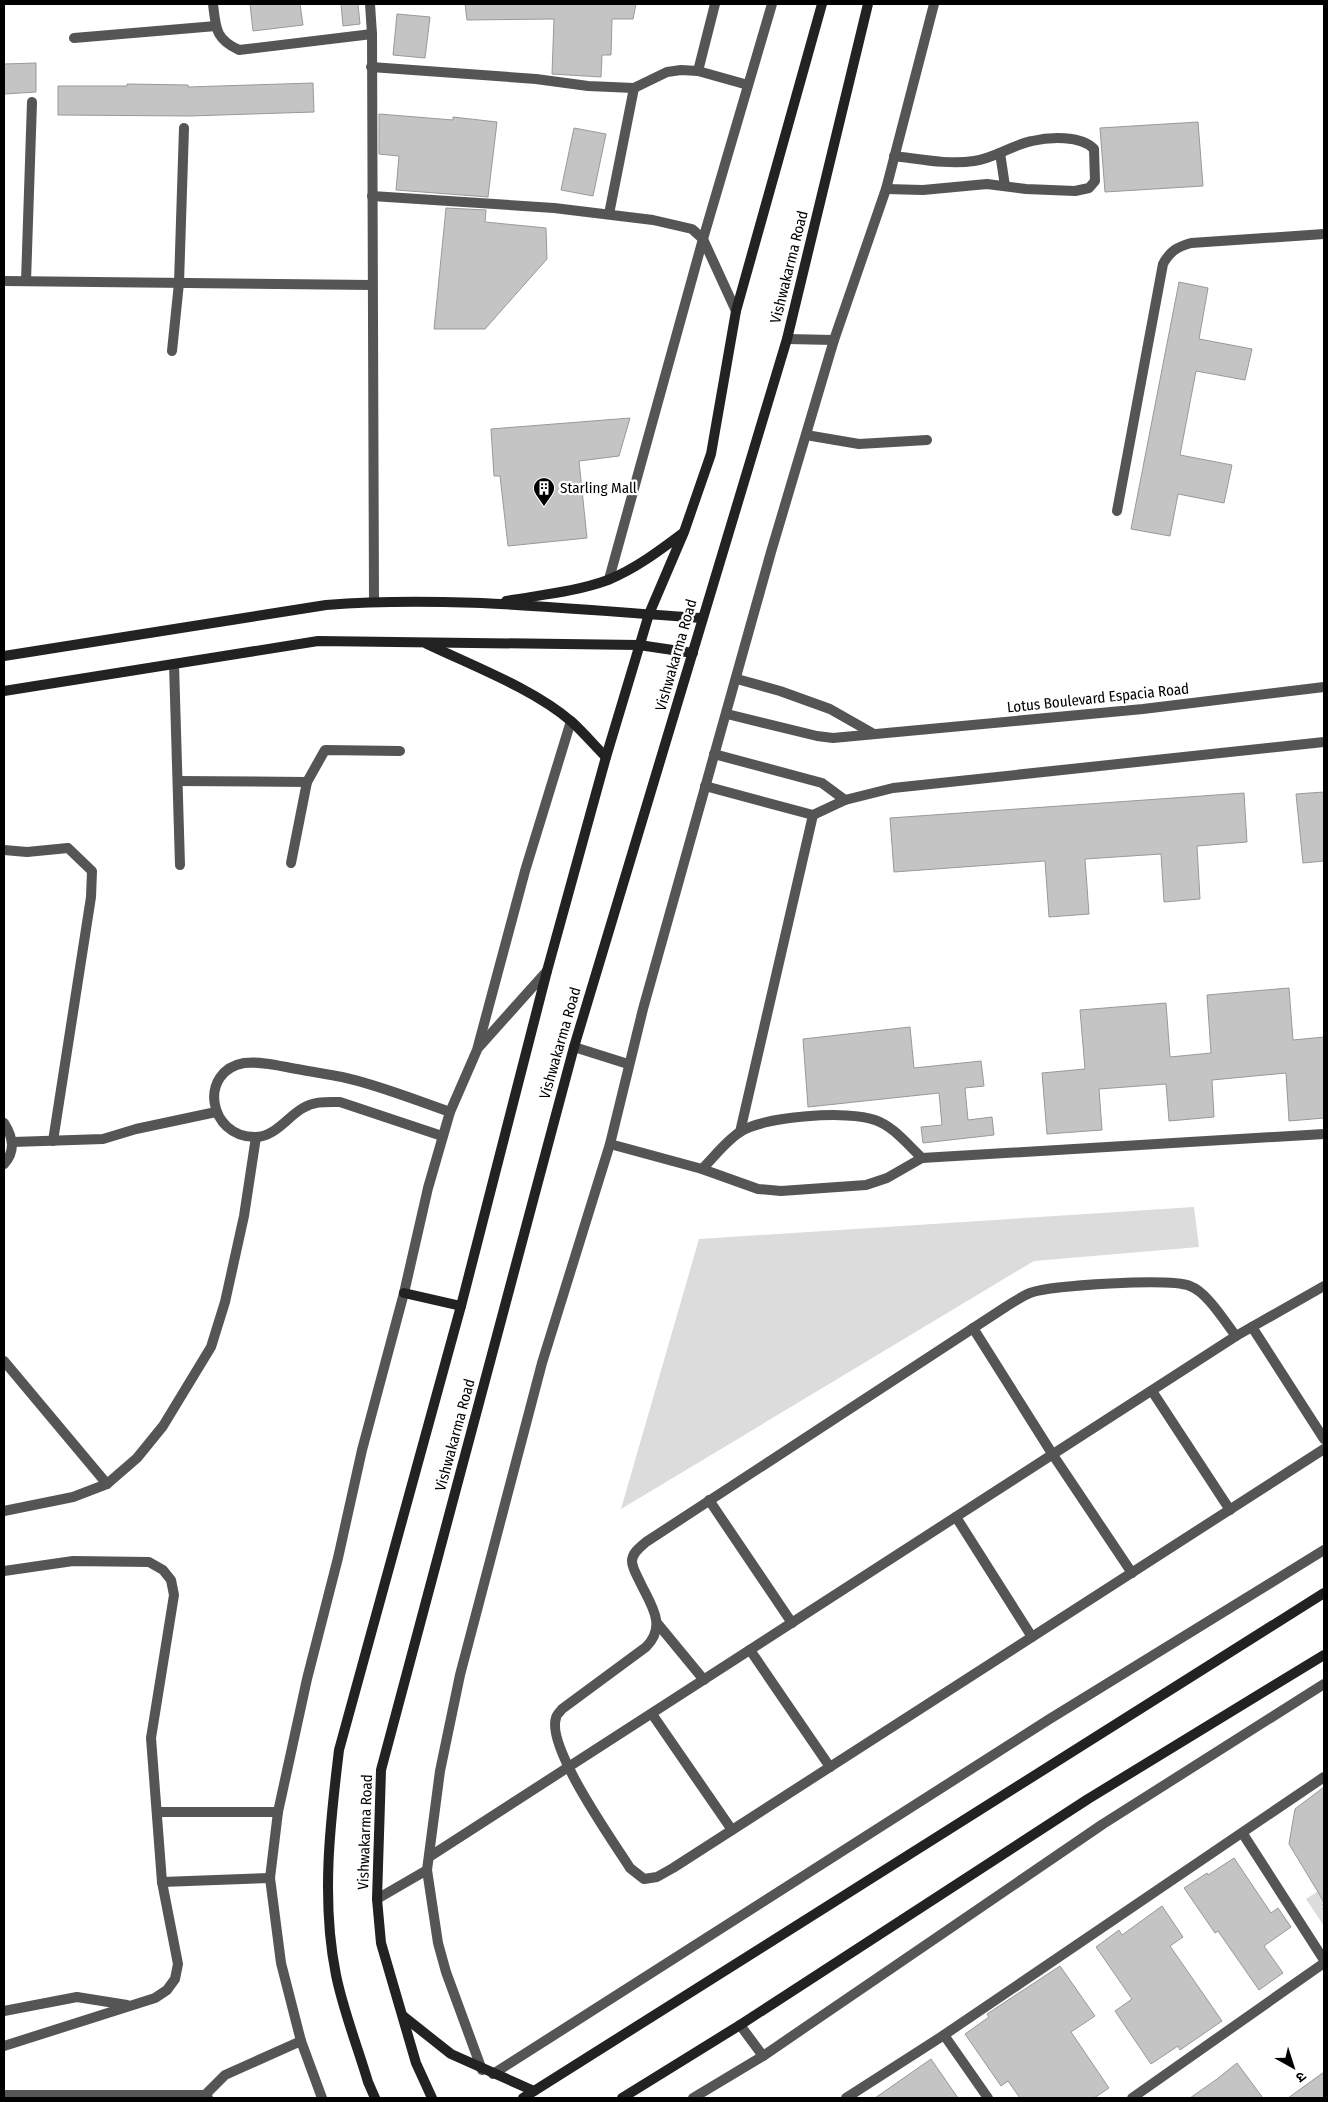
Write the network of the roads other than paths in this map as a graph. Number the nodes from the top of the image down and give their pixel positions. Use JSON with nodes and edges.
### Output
{"nodes":[{"id":1,"x":213,"y":4,"type":"edge"},
{"id":2,"x":370,"y":4,"type":"edge"},
{"id":3,"x":715,"y":4,"type":"edge"},
{"id":4,"x":772,"y":4,"type":"edge"},
{"id":5,"x":822,"y":4,"type":"edge"},
{"id":6,"x":868,"y":4,"type":"edge"},
{"id":7,"x":934,"y":4,"type":"edge"},
{"id":8,"x":216,"y":26,"type":"junction"},
{"id":9,"x":372,"y":34,"type":"junction"},
{"id":10,"x":74,"y":38,"type":"dead end"},
{"id":11,"x":371,"y":66,"type":"junction"},
{"id":12,"x":698,"y":72,"type":"junction"},
{"id":13,"x":743,"y":84,"type":"junction"},
{"id":14,"x":634,"y":88,"type":"junction"},
{"id":15,"x":32,"y":102,"type":"dead end"},
{"id":16,"x":184,"y":128,"type":"dead end"},
{"id":17,"x":1000,"y":153,"type":"junction"},
{"id":18,"x":894,"y":156,"type":"junction"},
{"id":19,"x":1005,"y":186,"type":"junction"},
{"id":20,"x":886,"y":188,"type":"junction"},
{"id":21,"x":372,"y":196,"type":"junction"},
{"id":22,"x":609,"y":214,"type":"junction"},
{"id":23,"x":1324,"y":234,"type":"edge"},
{"id":24,"x":703,"y":239,"type":"junction"},
{"id":25,"x":4,"y":281,"type":"edge"},
{"id":26,"x":26,"y":281,"type":"junction"},
{"id":27,"x":179,"y":283,"type":"junction"},
{"id":28,"x":372,"y":285,"type":"junction"},
{"id":29,"x":736,"y":311,"type":"junction"},
{"id":30,"x":787,"y":339,"type":"junction"},
{"id":31,"x":834,"y":340,"type":"junction"},
{"id":32,"x":172,"y":351,"type":"dead end"},
{"id":33,"x":806,"y":434,"type":"junction"},
{"id":34,"x":927,"y":440,"type":"dead end"},
{"id":35,"x":1117,"y":512,"type":"dead end"},
{"id":36,"x":684,"y":532,"type":"junction"},
{"id":37,"x":609,"y":580,"type":"junction"},
{"id":38,"x":374,"y":601,"type":"junction"},
{"id":39,"x":487,"y":604,"type":"junction"},
{"id":40,"x":649,"y":614,"type":"junction"},
{"id":41,"x":702,"y":618,"type":"junction"},
{"id":42,"x":425,"y":643,"type":"junction"},
{"id":43,"x":639,"y":645,"type":"junction"},
{"id":44,"x":693,"y":653,"type":"junction"},
{"id":45,"x":4,"y":656,"type":"edge"},
{"id":46,"x":174,"y":664,"type":"junction"},
{"id":47,"x":737,"y":679,"type":"junction"},
{"id":48,"x":1324,"y":687,"type":"edge"},
{"id":49,"x":4,"y":691,"type":"edge"},
{"id":50,"x":727,"y":714,"type":"junction"},
{"id":51,"x":571,"y":721,"type":"junction"},
{"id":52,"x":874,"y":734,"type":"junction"},
{"id":53,"x":1324,"y":742,"type":"edge"},
{"id":54,"x":400,"y":751,"type":"dead end"},
{"id":55,"x":714,"y":754,"type":"junction"},
{"id":56,"x":606,"y":757,"type":"junction"},
{"id":57,"x":178,"y":781,"type":"junction"},
{"id":58,"x":307,"y":782,"type":"junction"},
{"id":59,"x":705,"y":786,"type":"junction"},
{"id":60,"x":845,"y":800,"type":"junction"},
{"id":61,"x":813,"y":815,"type":"junction"},
{"id":62,"x":4,"y":850,"type":"edge"},
{"id":63,"x":291,"y":863,"type":"dead end"},
{"id":64,"x":180,"y":865,"type":"dead end"},
{"id":65,"x":547,"y":971,"type":"junction"},
{"id":66,"x":574,"y":1047,"type":"junction"},
{"id":67,"x":477,"y":1050,"type":"junction"},
{"id":68,"x":628,"y":1064,"type":"junction"},
{"id":69,"x":216,"y":1112,"type":"junction"},
{"id":70,"x":450,"y":1112,"type":"junction"},
{"id":71,"x":4,"y":1123,"type":"edge"},
{"id":72,"x":740,"y":1132,"type":"junction"},
{"id":73,"x":1324,"y":1134,"type":"edge"},
{"id":74,"x":442,"y":1136,"type":"junction"},
{"id":75,"x":256,"y":1137,"type":"junction"},
{"id":76,"x":53,"y":1141,"type":"junction"},
{"id":77,"x":13,"y":1142,"type":"junction"},
{"id":78,"x":610,"y":1144,"type":"junction"},
{"id":79,"x":922,"y":1158,"type":"junction"},
{"id":80,"x":4,"y":1164,"type":"edge"},
{"id":81,"x":702,"y":1169,"type":"junction"},
{"id":82,"x":1324,"y":1286,"type":"edge"},
{"id":83,"x":404,"y":1293,"type":"junction"},
{"id":84,"x":461,"y":1306,"type":"junction"},
{"id":85,"x":1252,"y":1327,"type":"junction"},
{"id":86,"x":973,"y":1328,"type":"junction"},
{"id":87,"x":1236,"y":1336,"type":"junction"},
{"id":88,"x":4,"y":1361,"type":"edge"},
{"id":89,"x":1152,"y":1391,"type":"junction"},
{"id":90,"x":1324,"y":1439,"type":"edge"},
{"id":91,"x":1324,"y":1449,"type":"edge"},
{"id":92,"x":1053,"y":1455,"type":"junction"},
{"id":93,"x":107,"y":1484,"type":"junction"},
{"id":94,"x":709,"y":1500,"type":"junction"},
{"id":95,"x":1230,"y":1510,"type":"junction"},
{"id":96,"x":4,"y":1511,"type":"edge"},
{"id":97,"x":956,"y":1517,"type":"junction"},
{"id":98,"x":1324,"y":1550,"type":"edge"},
{"id":99,"x":4,"y":1571,"type":"edge"},
{"id":100,"x":1132,"y":1572,"type":"junction"},
{"id":101,"x":1324,"y":1593,"type":"edge"},
{"id":102,"x":657,"y":1623,"type":"junction"},
{"id":103,"x":792,"y":1623,"type":"junction"},
{"id":104,"x":1032,"y":1637,"type":"junction"},
{"id":105,"x":750,"y":1650,"type":"junction"},
{"id":106,"x":1324,"y":1655,"type":"edge"},
{"id":107,"x":704,"y":1680,"type":"junction"},
{"id":108,"x":1324,"y":1684,"type":"edge"},
{"id":109,"x":652,"y":1714,"type":"junction"},
{"id":110,"x":830,"y":1767,"type":"junction"},
{"id":111,"x":568,"y":1768,"type":"junction"},
{"id":112,"x":1324,"y":1778,"type":"edge"},
{"id":113,"x":157,"y":1812,"type":"junction"},
{"id":114,"x":278,"y":1812,"type":"junction"},
{"id":115,"x":732,"y":1830,"type":"junction"},
{"id":116,"x":1243,"y":1834,"type":"junction"},
{"id":117,"x":428,"y":1857,"type":"junction"},
{"id":118,"x":426,"y":1870,"type":"junction"},
{"id":119,"x":270,"y":1878,"type":"junction"},
{"id":120,"x":162,"y":1882,"type":"junction"},
{"id":121,"x":377,"y":1899,"type":"junction"},
{"id":122,"x":1324,"y":1962,"type":"edge"},
{"id":123,"x":130,"y":2006,"type":"junction"},
{"id":124,"x":4,"y":2011,"type":"edge"},
{"id":125,"x":403,"y":2015,"type":"junction"},
{"id":126,"x":740,"y":2025,"type":"junction"},
{"id":127,"x":944,"y":2035,"type":"junction"},
{"id":128,"x":301,"y":2041,"type":"junction"},
{"id":129,"x":4,"y":2046,"type":"edge"},
{"id":130,"x":763,"y":2056,"type":"junction"},
{"id":131,"x":482,"y":2070,"type":"junction"},
{"id":132,"x":493,"y":2074,"type":"junction"},
{"id":133,"x":534,"y":2091,"type":"junction"},
{"id":134,"x":4,"y":2095,"type":"edge"},
{"id":135,"x":206,"y":2097,"type":"edge"},
{"id":136,"x":322,"y":2098,"type":"edge"},
{"id":137,"x":375,"y":2098,"type":"edge"},
{"id":138,"x":432,"y":2098,"type":"edge"},
{"id":139,"x":523,"y":2098,"type":"edge"},
{"id":140,"x":622,"y":2098,"type":"edge"},
{"id":141,"x":693,"y":2098,"type":"edge"},
{"id":142,"x":846,"y":2098,"type":"edge"},
{"id":143,"x":988,"y":2098,"type":"edge"},
{"id":144,"x":1132,"y":2098,"type":"edge"}],
"edges":[{"from":1,"to":8,"type":"street"},
{"from":2,"to":9,"type":"street"},
{"from":3,"to":12,"type":"street"},
{"from":4,"to":13,"type":"street"},
{"from":5,"to":29,"type":"street","name":"Vishwakarma Road"},
{"from":6,"to":30,"type":"street","name":"Vishwakarma Road"},
{"from":7,"to":18,"type":"street"},
{"from":8,"to":9,"type":"street"},
{"from":8,"to":10,"type":"street"},
{"from":9,"to":11,"type":"street"},
{"from":11,"to":14,"type":"street"},
{"from":11,"to":21,"type":"street"},
{"from":12,"to":13,"type":"street"},
{"from":12,"to":14,"type":"street"},
{"from":13,"to":24,"type":"street"},
{"from":14,"to":22,"type":"street"},
{"from":15,"to":26,"type":"street"},
{"from":16,"to":27,"type":"street"},
{"from":17,"to":18,"type":"street"},
{"from":17,"to":19,"type":"street"},
{"from":17,"to":19,"type":"street"},
{"from":18,"to":20,"type":"street"},
{"from":19,"to":20,"type":"street"},
{"from":20,"to":31,"type":"street"},
{"from":21,"to":22,"type":"street"},
{"from":21,"to":28,"type":"street"},
{"from":22,"to":24,"type":"street"},
{"from":23,"to":35,"type":"street"},
{"from":24,"to":29,"type":"street"},
{"from":24,"to":37,"type":"street"},
{"from":25,"to":26,"type":"street"},
{"from":26,"to":27,"type":"street"},
{"from":27,"to":28,"type":"street"},
{"from":27,"to":32,"type":"street"},
{"from":28,"to":38,"type":"street"},
{"from":29,"to":36,"type":"street","name":"Vishwakarma Road"},
{"from":30,"to":31,"type":"street"},
{"from":30,"to":41,"type":"street","name":"Vishwakarma Road"},
{"from":31,"to":33,"type":"street"},
{"from":33,"to":34,"type":"street"},
{"from":33,"to":47,"type":"street"},
{"from":36,"to":37,"type":"street"},
{"from":36,"to":40,"type":"street","name":"Vishwakarma Road"},
{"from":37,"to":39,"type":"street"},
{"from":38,"to":39,"type":"street"},
{"from":38,"to":45,"type":"street"},
{"from":39,"to":40,"type":"street"},
{"from":40,"to":41,"type":"street"},
{"from":40,"to":43,"type":"street","name":"Vishwakarma Road"},
{"from":41,"to":44,"type":"street","name":"Vishwakarma Road"},
{"from":42,"to":43,"type":"street"},
{"from":42,"to":46,"type":"street"},
{"from":42,"to":51,"type":"street"},
{"from":43,"to":44,"type":"street"},
{"from":43,"to":56,"type":"street","name":"Vishwakarma Road"},
{"from":44,"to":66,"type":"street","name":"Vishwakarma Road"},
{"from":46,"to":49,"type":"street"},
{"from":46,"to":57,"type":"street"},
{"from":47,"to":50,"type":"street"},
{"from":47,"to":52,"type":"street"},
{"from":48,"to":52,"type":"street","name":"Lotus Boulevard Espacia Road"},
{"from":50,"to":52,"type":"street","name":"Lotus Boulevard Espacia Road"},
{"from":50,"to":55,"type":"street"},
{"from":51,"to":56,"type":"street"},
{"from":51,"to":67,"type":"street"},
{"from":53,"to":60,"type":"street"},
{"from":54,"to":58,"type":"street"},
{"from":55,"to":59,"type":"street"},
{"from":55,"to":60,"type":"street"},
{"from":56,"to":65,"type":"street","name":"Vishwakarma Road"},
{"from":57,"to":58,"type":"street"},
{"from":57,"to":64,"type":"street"},
{"from":58,"to":63,"type":"street"},
{"from":59,"to":61,"type":"street"},
{"from":59,"to":68,"type":"street"},
{"from":60,"to":61,"type":"street"},
{"from":61,"to":72,"type":"street"},
{"from":62,"to":76,"type":"street"},
{"from":65,"to":67,"type":"street"},
{"from":65,"to":84,"type":"street","name":"Vishwakarma Road"},
{"from":66,"to":68,"type":"street"},
{"from":66,"to":121,"type":"street","name":"Vishwakarma Road"},
{"from":67,"to":70,"type":"street"},
{"from":68,"to":78,"type":"street"},
{"from":69,"to":70,"type":"street"},
{"from":69,"to":75,"type":"street"},
{"from":69,"to":76,"type":"street"},
{"from":70,"to":74,"type":"street"},
{"from":71,"to":77,"type":"street"},
{"from":72,"to":79,"type":"street"},
{"from":72,"to":81,"type":"street"},
{"from":73,"to":79,"type":"street"},
{"from":74,"to":75,"type":"street"},
{"from":74,"to":83,"type":"street"},
{"from":75,"to":93,"type":"street"},
{"from":76,"to":77,"type":"street"},
{"from":77,"to":80,"type":"street"},
{"from":78,"to":81,"type":"street"},
{"from":78,"to":117,"type":"street"},
{"from":79,"to":81,"type":"street"},
{"from":82,"to":85,"type":"street"},
{"from":83,"to":84,"type":"street"},
{"from":83,"to":114,"type":"street"},
{"from":84,"to":137,"type":"street","name":"Vishwakarma Road"},
{"from":85,"to":87,"type":"street"},
{"from":85,"to":90,"type":"street"},
{"from":86,"to":87,"type":"street"},
{"from":86,"to":92,"type":"street"},
{"from":86,"to":94,"type":"street"},
{"from":87,"to":89,"type":"street"},
{"from":88,"to":93,"type":"street"},
{"from":89,"to":92,"type":"street"},
{"from":89,"to":95,"type":"street"},
{"from":91,"to":95,"type":"street"},
{"from":92,"to":97,"type":"street"},
{"from":92,"to":100,"type":"street"},
{"from":93,"to":96,"type":"street"},
{"from":94,"to":102,"type":"street"},
{"from":94,"to":103,"type":"street"},
{"from":95,"to":100,"type":"street"},
{"from":97,"to":103,"type":"street"},
{"from":97,"to":104,"type":"street"},
{"from":98,"to":132,"type":"street"},
{"from":99,"to":113,"type":"street"},
{"from":100,"to":104,"type":"street"},
{"from":101,"to":133,"type":"street"},
{"from":102,"to":107,"type":"street"},
{"from":102,"to":111,"type":"street"},
{"from":103,"to":105,"type":"street"},
{"from":104,"to":110,"type":"street"},
{"from":105,"to":107,"type":"street"},
{"from":105,"to":110,"type":"street"},
{"from":106,"to":126,"type":"street"},
{"from":107,"to":109,"type":"street"},
{"from":108,"to":130,"type":"street"},
{"from":109,"to":111,"type":"street"},
{"from":109,"to":115,"type":"street"},
{"from":110,"to":115,"type":"street"},
{"from":111,"to":115,"type":"street"},
{"from":111,"to":117,"type":"street"},
{"from":112,"to":116,"type":"street"},
{"from":113,"to":114,"type":"street"},
{"from":113,"to":120,"type":"street"},
{"from":114,"to":119,"type":"street"},
{"from":116,"to":122,"type":"street"},
{"from":116,"to":127,"type":"street"},
{"from":117,"to":118,"type":"street"},
{"from":118,"to":121,"type":"street"},
{"from":118,"to":131,"type":"street"},
{"from":119,"to":120,"type":"street"},
{"from":119,"to":128,"type":"street"},
{"from":120,"to":123,"type":"street"},
{"from":121,"to":125,"type":"street","name":"Vishwakarma Road"},
{"from":122,"to":144,"type":"street"},
{"from":123,"to":124,"type":"street"},
{"from":123,"to":129,"type":"street"},
{"from":125,"to":131,"type":"street"},
{"from":125,"to":138,"type":"street","name":"Vishwakarma Road"},
{"from":126,"to":130,"type":"street"},
{"from":126,"to":140,"type":"street"},
{"from":127,"to":142,"type":"street"},
{"from":127,"to":143,"type":"street"},
{"from":128,"to":135,"type":"street"},
{"from":128,"to":136,"type":"street"},
{"from":130,"to":141,"type":"street"},
{"from":131,"to":132,"type":"street"},
{"from":132,"to":133,"type":"street"},
{"from":133,"to":139,"type":"street"},
{"from":134,"to":135,"type":"street"}]}
